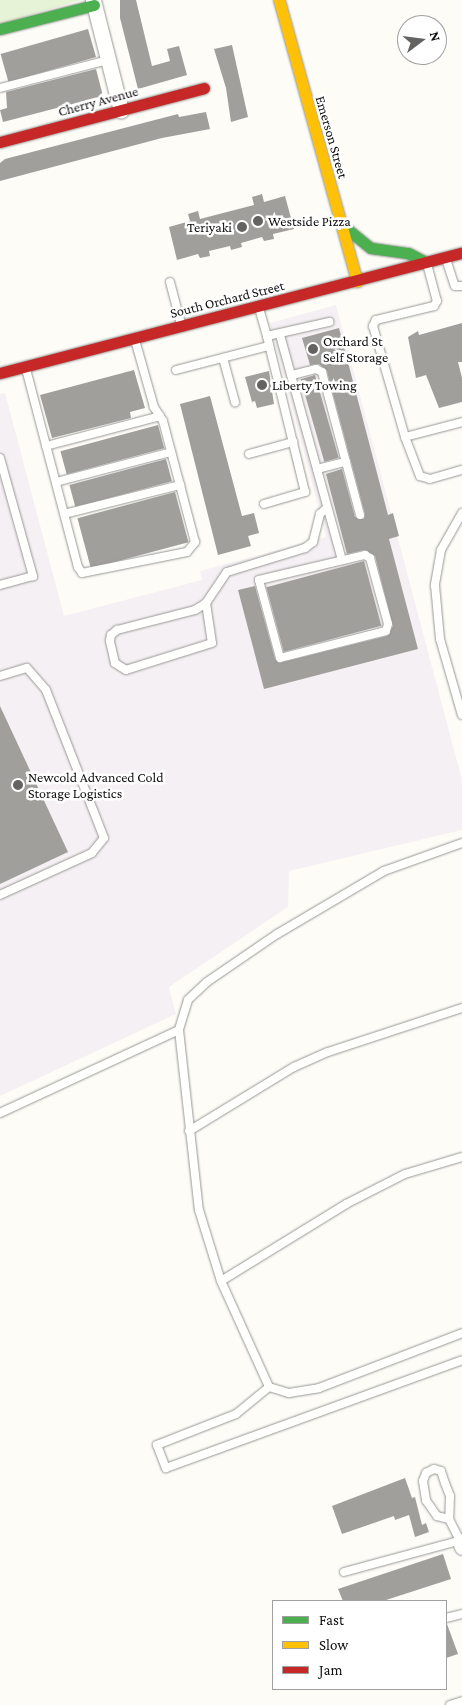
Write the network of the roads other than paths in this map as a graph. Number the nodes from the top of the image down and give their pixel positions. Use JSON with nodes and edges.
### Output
{"nodes":[{"id":1,"x":279,"y":0,"type":"edge"},
{"id":2,"x":93,"y":2,"type":"edge"},
{"id":3,"x":0,"y":29,"type":"edge"},
{"id":4,"x":108,"y":60,"type":"junction"},
{"id":5,"x":0,"y":88,"type":"edge"},
{"id":6,"x":204,"y":88,"type":"dead end"},
{"id":7,"x":121,"y":111,"type":"junction"},
{"id":8,"x":0,"y":142,"type":"edge"},
{"id":9,"x":341,"y":224,"type":"junction"},
{"id":10,"x":462,"y":253,"type":"edge"},
{"id":11,"x":446,"y":257,"type":"junction"},
{"id":12,"x":426,"y":262,"type":"junction"},
{"id":13,"x":357,"y":281,"type":"junction"},
{"id":14,"x":170,"y":282,"type":"dead end"},
{"id":15,"x":462,"y":286,"type":"edge"},
{"id":16,"x":259,"y":306,"type":"junction"},
{"id":17,"x":330,"y":322,"type":"dead end"},
{"id":18,"x":181,"y":326,"type":"junction"},
{"id":19,"x":280,"y":335,"type":"junction"},
{"id":20,"x":267,"y":336,"type":"junction"},
{"id":21,"x":135,"y":338,"type":"junction"},
{"id":22,"x":270,"y":346,"type":"junction"},
{"id":23,"x":223,"y":358,"type":"junction"},
{"id":24,"x":25,"y":366,"type":"junction"},
{"id":25,"x":176,"y":370,"type":"dead end"},
{"id":26,"x":0,"y":373,"type":"edge"},
{"id":27,"x":292,"y":375,"type":"junction"},
{"id":28,"x":235,"y":402,"type":"dead end"},
{"id":29,"x":160,"y":416,"type":"junction"},
{"id":30,"x":462,"y":422,"type":"edge"},
{"id":31,"x":405,"y":437,"type":"junction"},
{"id":32,"x":294,"y":442,"type":"junction"},
{"id":33,"x":46,"y":446,"type":"junction"},
{"id":34,"x":171,"y":452,"type":"junction"},
{"id":35,"x":249,"y":454,"type":"dead end"},
{"id":36,"x":0,"y":458,"type":"edge"},
{"id":37,"x":346,"y":462,"type":"junction"},
{"id":38,"x":317,"y":469,"type":"junction"},
{"id":39,"x":462,"y":470,"type":"edge"},
{"id":40,"x":56,"y":482,"type":"junction"},
{"id":41,"x":180,"y":485,"type":"junction"},
{"id":42,"x":264,"y":504,"type":"dead end"},
{"id":43,"x":327,"y":508,"type":"junction"},
{"id":44,"x":462,"y":513,"type":"edge"},
{"id":45,"x":64,"y":514,"type":"junction"},
{"id":46,"x":360,"y":515,"type":"dead end"},
{"id":47,"x":342,"y":560,"type":"junction"},
{"id":48,"x":0,"y":585,"type":"edge"},
{"id":49,"x":206,"y":603,"type":"junction"},
{"id":50,"x":0,"y":676,"type":"edge"},
{"id":51,"x":462,"y":715,"type":"edge"},
{"id":52,"x":462,"y":843,"type":"edge"},
{"id":53,"x":0,"y":896,"type":"edge"},
{"id":54,"x":462,"y":1008,"type":"edge"},
{"id":55,"x":179,"y":1030,"type":"junction"},
{"id":56,"x":0,"y":1113,"type":"edge"},
{"id":57,"x":189,"y":1131,"type":"junction"},
{"id":58,"x":462,"y":1156,"type":"edge"},
{"id":59,"x":221,"y":1281,"type":"junction"},
{"id":60,"x":462,"y":1333,"type":"edge"},
{"id":61,"x":462,"y":1360,"type":"edge"},
{"id":62,"x":269,"y":1387,"type":"junction"},
{"id":63,"x":449,"y":1519,"type":"junction"},
{"id":64,"x":461,"y":1543,"type":"edge"},
{"id":65,"x":344,"y":1572,"type":"dead end"},
{"id":66,"x":462,"y":1614,"type":"edge"},
{"id":67,"x":447,"y":1618,"type":"edge"},
{"id":68,"x":462,"y":1701,"type":"edge"},
{"id":69,"x":450,"y":1705,"type":"edge"}],
"edges":[{"from":1,"to":9,"type":"main road","name":"Emerson Street"},
{"from":2,"to":3,"type":"main road"},
{"from":2,"to":4,"type":"street"},
{"from":4,"to":5,"type":"lane"},
{"from":4,"to":7,"type":"street"},
{"from":6,"to":7,"type":"main road","name":"Cherry Avenue"},
{"from":7,"to":8,"type":"main road","name":"Cherry Avenue"},
{"from":9,"to":12,"type":"main road"},
{"from":9,"to":13,"type":"main road","name":"Emerson Street"},
{"from":10,"to":11,"type":"main road","name":"South Orchard Street"},
{"from":11,"to":12,"type":"main road","name":"South Orchard Street"},
{"from":11,"to":15,"type":"lane"},
{"from":12,"to":13,"type":"main road","name":"South Orchard Street"},
{"from":12,"to":31,"type":"lane"},
{"from":13,"to":16,"type":"main road","name":"South Orchard Street"},
{"from":14,"to":18,"type":"lane"},
{"from":16,"to":18,"type":"main road","name":"South Orchard Street"},
{"from":16,"to":20,"type":"lane"},
{"from":17,"to":19,"type":"lane"},
{"from":18,"to":21,"type":"main road","name":"South Orchard Street"},
{"from":19,"to":20,"type":"lane"},
{"from":19,"to":27,"type":"lane"},
{"from":20,"to":22,"type":"lane"},
{"from":21,"to":24,"type":"main road","name":"South Orchard Street"},
{"from":21,"to":29,"type":"lane"},
{"from":22,"to":23,"type":"lane"},
{"from":22,"to":32,"type":"lane"},
{"from":23,"to":25,"type":"lane"},
{"from":23,"to":28,"type":"lane"},
{"from":24,"to":26,"type":"main road","name":"South Orchard Street"},
{"from":24,"to":33,"type":"lane"},
{"from":27,"to":37,"type":"lane"},
{"from":27,"to":38,"type":"lane"},
{"from":29,"to":33,"type":"lane"},
{"from":29,"to":34,"type":"lane"},
{"from":30,"to":31,"type":"lane"},
{"from":31,"to":39,"type":"lane"},
{"from":32,"to":35,"type":"lane"},
{"from":32,"to":42,"type":"lane"},
{"from":33,"to":40,"type":"lane"},
{"from":34,"to":40,"type":"lane"},
{"from":34,"to":41,"type":"lane"},
{"from":36,"to":48,"type":"lane"},
{"from":37,"to":38,"type":"lane"},
{"from":37,"to":46,"type":"lane"},
{"from":38,"to":43,"type":"lane"},
{"from":40,"to":45,"type":"lane"},
{"from":41,"to":45,"type":"lane"},
{"from":41,"to":45,"type":"lane"},
{"from":43,"to":47,"type":"lane"},
{"from":43,"to":49,"type":"lane"},
{"from":44,"to":51,"type":"lane"},
{"from":47,"to":47,"type":"lane"},
{"from":49,"to":49,"type":"lane"},
{"from":50,"to":53,"type":"lane"},
{"from":52,"to":55,"type":"lane"},
{"from":54,"to":57,"type":"lane"},
{"from":55,"to":56,"type":"lane"},
{"from":55,"to":57,"type":"lane"},
{"from":57,"to":59,"type":"lane"},
{"from":58,"to":59,"type":"lane"},
{"from":59,"to":62,"type":"lane"},
{"from":60,"to":62,"type":"lane"},
{"from":61,"to":62,"type":"lane"},
{"from":63,"to":63,"type":"lane"},
{"from":63,"to":64,"type":"lane"},
{"from":64,"to":65,"type":"lane"},
{"from":66,"to":67,"type":"lane"},
{"from":68,"to":69,"type":"lane"}]}
